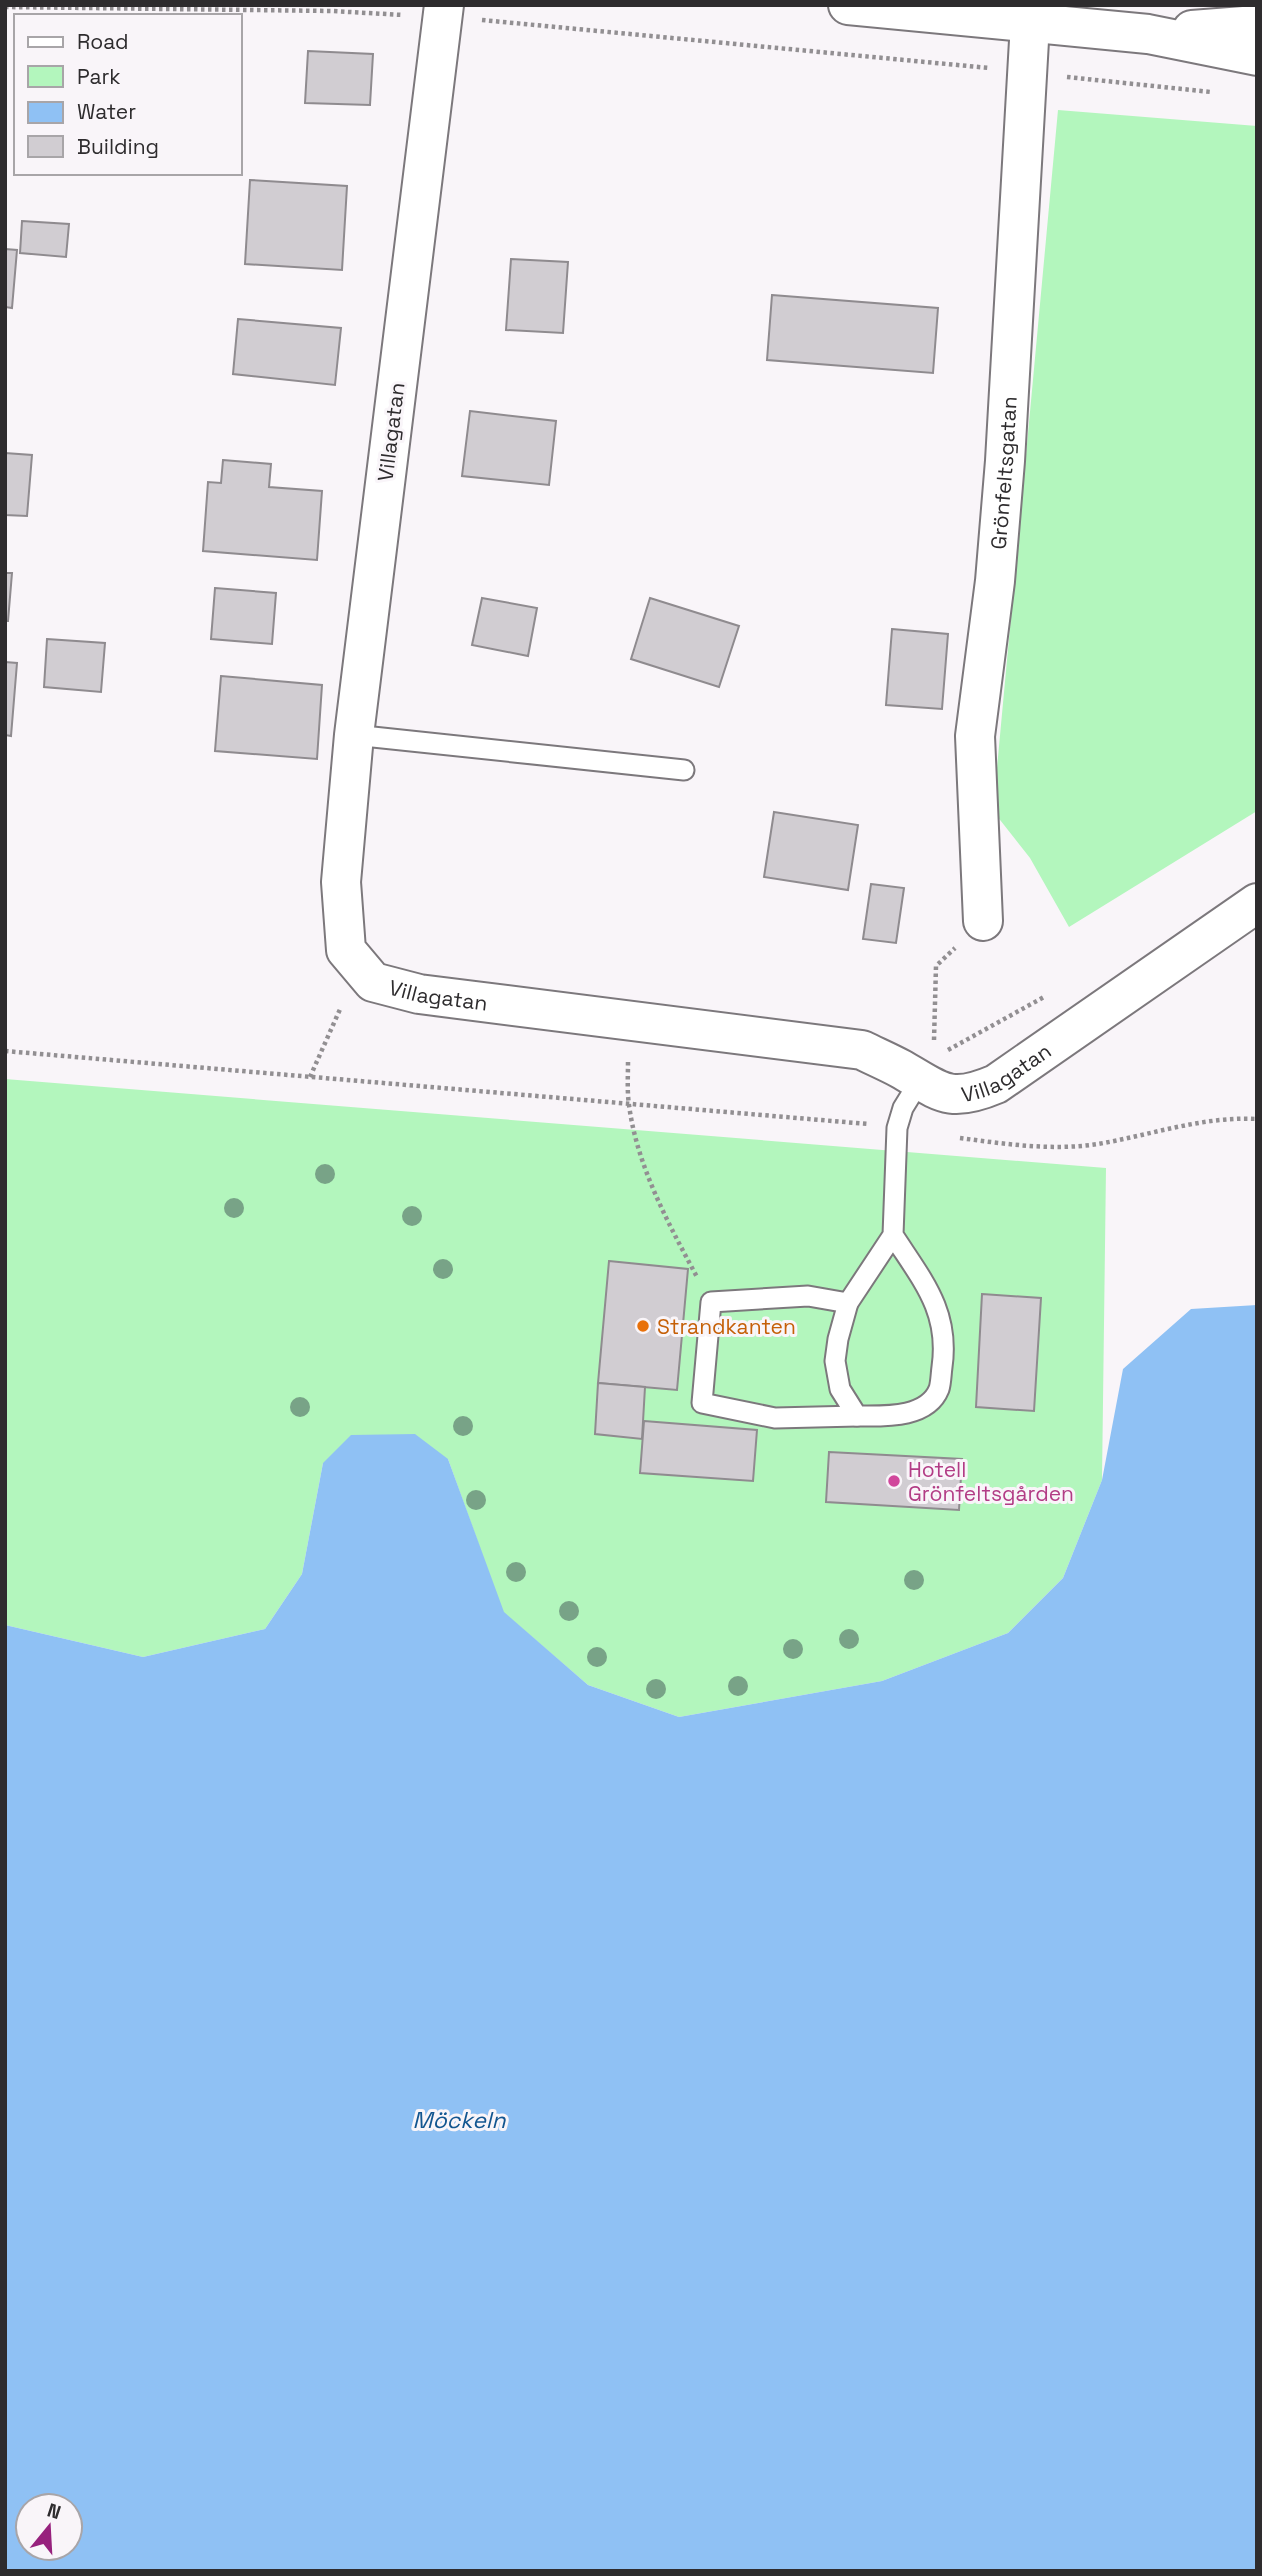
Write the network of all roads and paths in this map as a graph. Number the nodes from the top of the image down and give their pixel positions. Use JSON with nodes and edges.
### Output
{"nodes":[{"id":1,"x":848,"y":5,"type":"edge"},
{"id":2,"x":5,"y":7,"type":"edge"},
{"id":3,"x":443,"y":11,"type":"edge"},
{"id":4,"x":1090,"y":17,"type":"edge"},
{"id":5,"x":1030,"y":23,"type":"junction"},
{"id":6,"x":1257,"y":25,"type":"edge"},
{"id":7,"x":1148,"y":34,"type":"junction"},
{"id":8,"x":1257,"y":56,"type":"edge"},
{"id":9,"x":1027,"y":73,"type":"junction"},
{"id":10,"x":1216,"y":92,"type":"dead end"},
{"id":11,"x":354,"y":735,"type":"junction"},
{"id":12,"x":684,"y":770,"type":"dead end"},
{"id":13,"x":1257,"y":903,"type":"edge"},
{"id":14,"x":983,"y":921,"type":"joint"},
{"id":15,"x":359,"y":966,"type":"junction"},
{"id":16,"x":628,"y":1020,"type":"junction"},
{"id":17,"x":5,"y":1051,"type":"edge"},
{"id":18,"x":926,"y":1066,"type":"junction"},
{"id":19,"x":310,"y":1077,"type":"junction"},
{"id":20,"x":628,"y":1104,"type":"junction"},
{"id":21,"x":1257,"y":1119,"type":"edge"},
{"id":22,"x":897,"y":1128,"type":"junction"},
{"id":23,"x":893,"y":1235,"type":"junction"},
{"id":24,"x":711,"y":1302,"type":"junction"},
{"id":25,"x":848,"y":1303,"type":"junction"},
{"id":26,"x":857,"y":1416,"type":"junction"}],
"edges":[{"from":1,"to":5,"type":"street"},
{"from":2,"to":3,"type":"path"},
{"from":3,"to":9,"type":"path"},
{"from":3,"to":11,"type":"street","name":"Villagatan"},
{"from":4,"to":5,"type":"street"},
{"from":4,"to":7,"type":"street"},
{"from":5,"to":9,"type":"street","name":"Grönfeltsgatan"},
{"from":6,"to":7,"type":"street"},
{"from":7,"to":8,"type":"street"},
{"from":9,"to":10,"type":"path"},
{"from":9,"to":14,"type":"street","name":"Grönfeltsgatan"},
{"from":11,"to":12,"type":"lane"},
{"from":11,"to":15,"type":"street","name":"Villagatan"},
{"from":13,"to":18,"type":"street","name":"Villagatan"},
{"from":14,"to":18,"type":"path"},
{"from":15,"to":16,"type":"street","name":"Villagatan"},
{"from":15,"to":19,"type":"path"},
{"from":16,"to":18,"type":"street","name":"Villagatan"},
{"from":16,"to":20,"type":"path"},
{"from":17,"to":19,"type":"path"},
{"from":18,"to":22,"type":"lane"},
{"from":19,"to":20,"type":"path"},
{"from":20,"to":22,"type":"path"},
{"from":20,"to":24,"type":"path"},
{"from":21,"to":22,"type":"path"},
{"from":22,"to":23,"type":"lane"},
{"from":23,"to":25,"type":"lane"},
{"from":23,"to":26,"type":"lane"},
{"from":24,"to":25,"type":"lane"},
{"from":24,"to":26,"type":"lane"},
{"from":25,"to":26,"type":"lane"}]}
